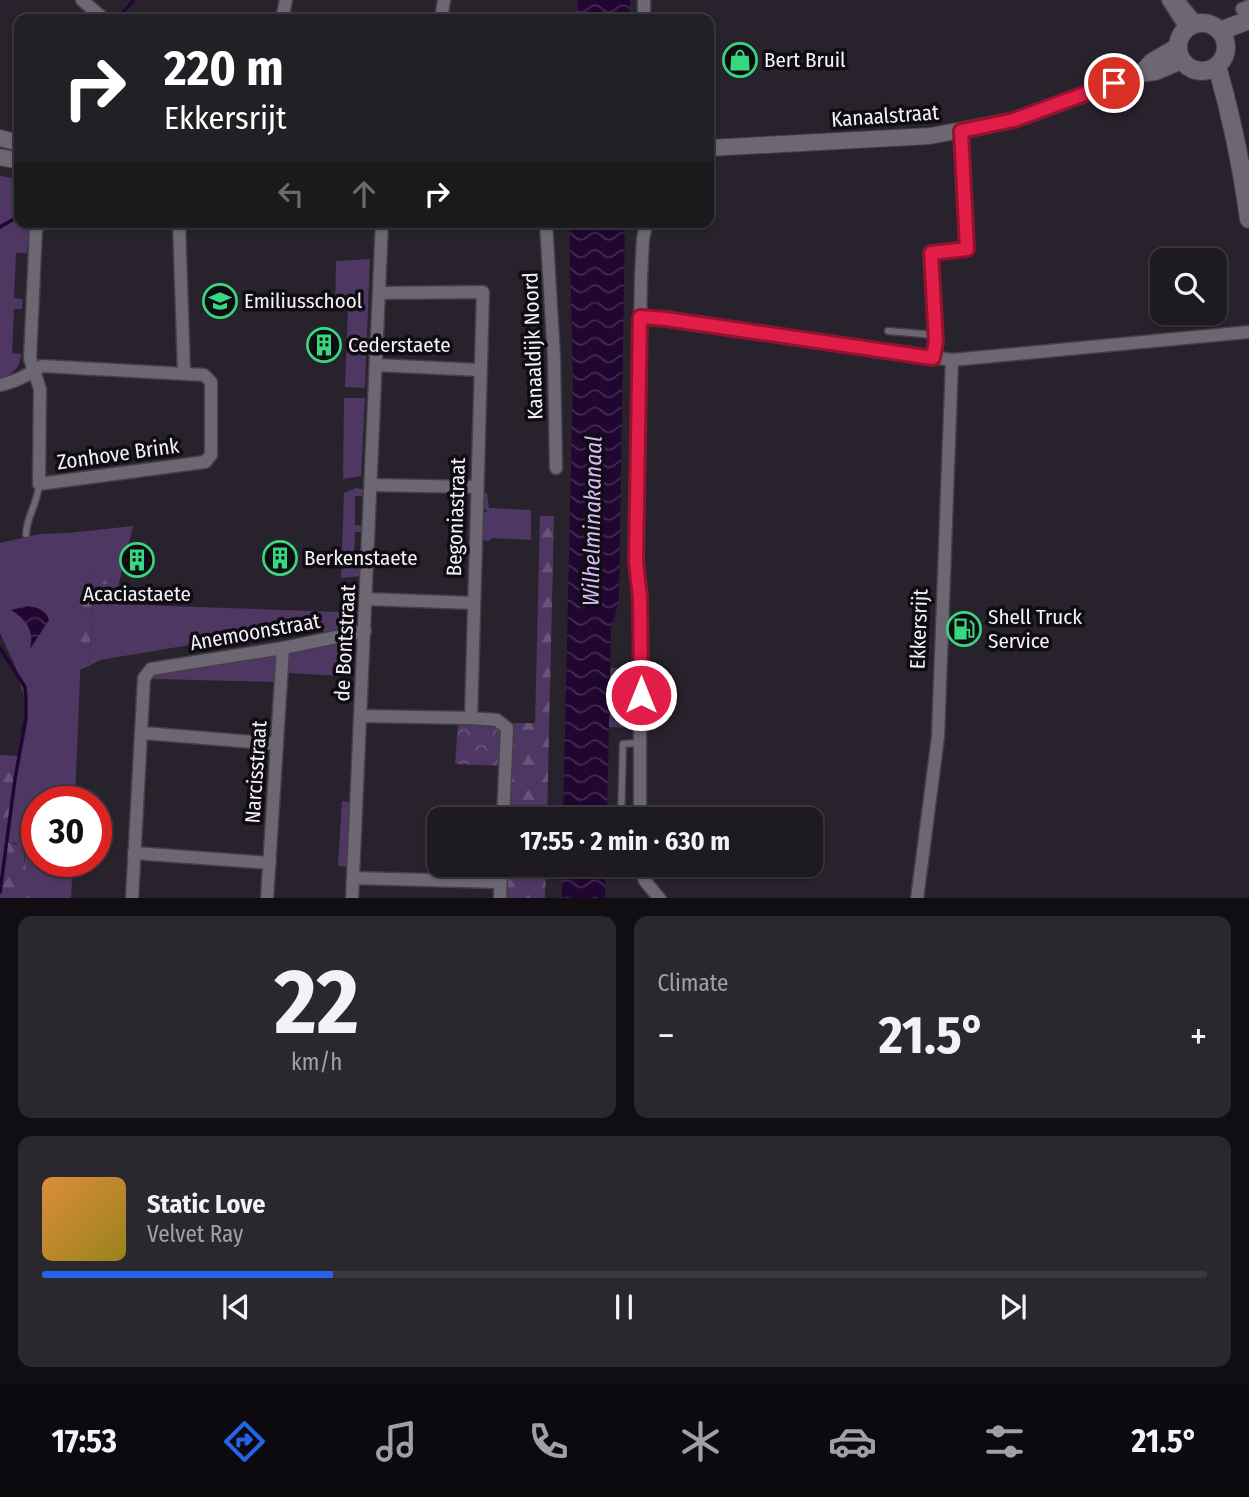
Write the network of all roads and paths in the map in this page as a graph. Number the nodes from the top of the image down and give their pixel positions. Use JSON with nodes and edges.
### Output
{"nodes":[{"id":1,"x":82,"y":0,"type":"edge"},
{"id":2,"x":1168,"y":0,"type":"edge"},
{"id":3,"x":1178,"y":0,"type":"edge"},
{"id":4,"x":1247,"y":12,"type":"edge"},
{"id":5,"x":98,"y":14,"type":"edge"},
{"id":6,"x":1191,"y":26,"type":"junction"},
{"id":7,"x":1249,"y":32,"type":"edge"},
{"id":8,"x":1223,"y":39,"type":"junction"},
{"id":9,"x":1180,"y":54,"type":"junction"},
{"id":10,"x":1210,"y":68,"type":"junction"},
{"id":11,"x":961,"y":131,"type":"junction"},
{"id":12,"x":714,"y":148,"type":"edge"},
{"id":13,"x":1249,"y":219,"type":"edge"},
{"id":14,"x":36,"y":228,"type":"edge"},
{"id":15,"x":179,"y":228,"type":"edge"},
{"id":16,"x":382,"y":228,"type":"edge"},
{"id":17,"x":546,"y":228,"type":"edge"},
{"id":18,"x":646,"y":228,"type":"edge"},
{"id":19,"x":379,"y":293,"type":"junction"},
{"id":20,"x":640,"y":317,"type":"junction"},
{"id":21,"x":888,"y":331,"type":"dead end"},
{"id":22,"x":1249,"y":332,"type":"edge"},
{"id":23,"x":936,"y":335,"type":"junction"},
{"id":24,"x":933,"y":358,"type":"junction"},
{"id":25,"x":952,"y":360,"type":"junction"},
{"id":26,"x":376,"y":365,"type":"junction"},
{"id":27,"x":480,"y":370,"type":"junction"},
{"id":28,"x":34,"y":371,"type":"junction"},
{"id":29,"x":184,"y":372,"type":"junction"},
{"id":30,"x":0,"y":385,"type":"edge"},
{"id":31,"x":556,"y":468,"type":"dead end"},
{"id":32,"x":39,"y":484,"type":"junction"},
{"id":33,"x":372,"y":485,"type":"junction"},
{"id":34,"x":476,"y":487,"type":"junction"},
{"id":35,"x":26,"y":534,"type":"dead end"},
{"id":36,"x":366,"y":599,"type":"junction"},
{"id":37,"x":473,"y":603,"type":"junction"},
{"id":38,"x":365,"y":631,"type":"junction"},
{"id":39,"x":283,"y":648,"type":"junction"},
{"id":40,"x":361,"y":716,"type":"junction"},
{"id":41,"x":471,"y":718,"type":"junction"},
{"id":42,"x":142,"y":733,"type":"junction"},
{"id":43,"x":641,"y":743,"type":"junction"},
{"id":44,"x":277,"y":744,"type":"junction"},
{"id":45,"x":504,"y":807,"type":"edge"},
{"id":46,"x":621,"y":807,"type":"edge"},
{"id":47,"x":640,"y":807,"type":"edge"},
{"id":48,"x":134,"y":853,"type":"junction"},
{"id":49,"x":270,"y":863,"type":"junction"},
{"id":50,"x":500,"y":877,"type":"edge"},
{"id":51,"x":644,"y":877,"type":"edge"},
{"id":52,"x":354,"y":878,"type":"junction"},
{"id":53,"x":500,"y":882,"type":"junction"},
{"id":54,"x":132,"y":898,"type":"edge"},
{"id":55,"x":267,"y":898,"type":"edge"},
{"id":56,"x":352,"y":898,"type":"edge"},
{"id":57,"x":500,"y":898,"type":"edge"},
{"id":58,"x":660,"y":898,"type":"edge"},
{"id":59,"x":916,"y":898,"type":"edge"}],
"edges":[{"from":1,"to":5,"type":"street"},
{"from":2,"to":6,"type":"street"},
{"from":3,"to":6,"type":"street"},
{"from":4,"to":8,"type":"main road"},
{"from":6,"to":8,"type":"main road"},
{"from":6,"to":9,"type":"main road"},
{"from":7,"to":8,"type":"main road"},
{"from":8,"to":10,"type":"main road"},
{"from":9,"to":10,"type":"main road"},
{"from":9,"to":11,"type":"street","name":"Kanaalstraat"},
{"from":10,"to":13,"type":"main road"},
{"from":11,"to":12,"type":"street","name":"Kanaalstraat"},
{"from":11,"to":23,"type":"lane"},
{"from":14,"to":28,"type":"street","name":"Zonhove Brink"},
{"from":15,"to":29,"type":"street"},
{"from":16,"to":19,"type":"street","name":"de Bontstraat"},
{"from":17,"to":31,"type":"street","name":"Kanaaldijk Noord"},
{"from":18,"to":20,"type":"street"},
{"from":19,"to":26,"type":"street","name":"de Bontstraat"},
{"from":19,"to":27,"type":"street","name":"Begoniastraat"},
{"from":20,"to":24,"type":"street"},
{"from":20,"to":43,"type":"street"},
{"from":21,"to":23,"type":"lane"},
{"from":22,"to":25,"type":"street"},
{"from":23,"to":24,"type":"lane"},
{"from":24,"to":25,"type":"street"},
{"from":25,"to":59,"type":"street","name":"Ekkersrijt"},
{"from":26,"to":27,"type":"street"},
{"from":26,"to":33,"type":"street","name":"de Bontstraat"},
{"from":27,"to":34,"type":"street","name":"Begoniastraat"},
{"from":28,"to":29,"type":"street","name":"Zonhove Brink"},
{"from":28,"to":30,"type":"street","name":"Zonhove Brink"},
{"from":28,"to":32,"type":"street","name":"Zonhove Brink"},
{"from":29,"to":32,"type":"street","name":"Zonhove Brink"},
{"from":32,"to":35,"type":"lane"},
{"from":33,"to":34,"type":"street"},
{"from":33,"to":36,"type":"street","name":"de Bontstraat"},
{"from":34,"to":37,"type":"street","name":"Begoniastraat"},
{"from":36,"to":37,"type":"street"},
{"from":36,"to":38,"type":"street","name":"de Bontstraat"},
{"from":37,"to":41,"type":"street","name":"Begoniastraat"},
{"from":38,"to":39,"type":"street","name":"Anemoonstraat"},
{"from":38,"to":40,"type":"street","name":"de Bontstraat"},
{"from":39,"to":42,"type":"street","name":"Anemoonstraat"},
{"from":39,"to":44,"type":"street","name":"Narcisstraat"},
{"from":40,"to":41,"type":"street"},
{"from":40,"to":52,"type":"street","name":"de Bontstraat"},
{"from":41,"to":45,"type":"street"},
{"from":42,"to":44,"type":"street"},
{"from":42,"to":48,"type":"street"},
{"from":43,"to":46,"type":"lane"},
{"from":43,"to":47,"type":"street"},
{"from":44,"to":49,"type":"street","name":"Narcisstraat"},
{"from":48,"to":49,"type":"street"},
{"from":48,"to":54,"type":"street"},
{"from":49,"to":55,"type":"street","name":"Narcisstraat"},
{"from":50,"to":53,"type":"street"},
{"from":51,"to":58,"type":"street"},
{"from":52,"to":53,"type":"street"},
{"from":52,"to":56,"type":"street","name":"de Bontstraat"},
{"from":53,"to":57,"type":"street"}]}
